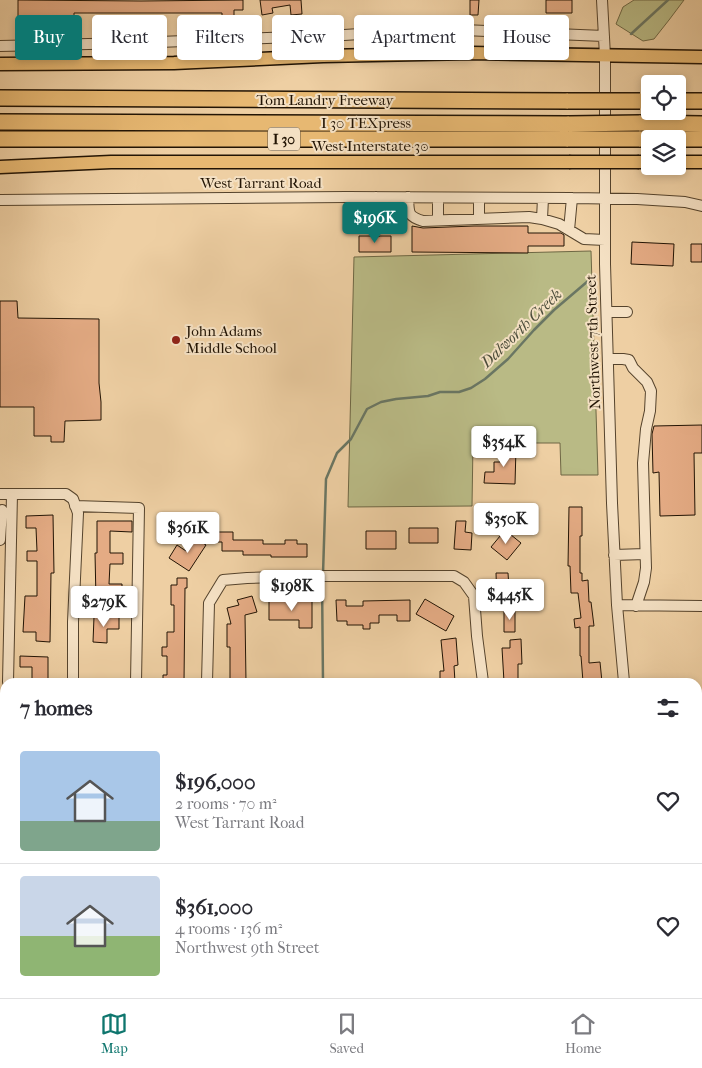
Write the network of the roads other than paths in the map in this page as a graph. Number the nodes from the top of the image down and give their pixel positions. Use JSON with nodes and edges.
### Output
{"nodes":[{"id":1,"x":602,"y":0,"type":"edge"},
{"id":2,"x":604,"y":36,"type":"junction"},
{"id":3,"x":0,"y":46,"type":"edge"},
{"id":4,"x":605,"y":56,"type":"junction"},
{"id":5,"x":702,"y":57,"type":"edge"},
{"id":6,"x":0,"y":64,"type":"edge"},
{"id":7,"x":0,"y":98,"type":"edge"},
{"id":8,"x":641,"y":101,"type":"edge"},
{"id":9,"x":686,"y":101,"type":"edge"},
{"id":10,"x":702,"y":101,"type":"edge"},
{"id":11,"x":0,"y":122,"type":"edge"},
{"id":12,"x":702,"y":124,"type":"edge"},
{"id":13,"x":667,"y":130,"type":"edge"},
{"id":14,"x":568,"y":131,"type":"junction"},
{"id":15,"x":641,"y":134,"type":"edge"},
{"id":16,"x":0,"y":139,"type":"edge"},
{"id":17,"x":686,"y":139,"type":"edge"},
{"id":18,"x":702,"y":139,"type":"edge"},
{"id":19,"x":641,"y":162,"type":"edge"},
{"id":20,"x":686,"y":162,"type":"edge"},
{"id":21,"x":702,"y":162,"type":"edge"},
{"id":22,"x":0,"y":167,"type":"edge"},
{"id":23,"x":376,"y":198,"type":"junction"},
{"id":24,"x":408,"y":198,"type":"junction"},
{"id":25,"x":438,"y":198,"type":"junction"},
{"id":26,"x":479,"y":198,"type":"junction"},
{"id":27,"x":517,"y":198,"type":"junction"},
{"id":28,"x":543,"y":198,"type":"junction"},
{"id":29,"x":572,"y":198,"type":"junction"},
{"id":30,"x":605,"y":198,"type":"junction"},
{"id":31,"x":0,"y":200,"type":"edge"},
{"id":32,"x":702,"y":206,"type":"edge"},
{"id":33,"x":517,"y":217,"type":"junction"},
{"id":34,"x":542,"y":218,"type":"junction"},
{"id":35,"x":479,"y":219,"type":"junction"},
{"id":36,"x":438,"y":220,"type":"junction"},
{"id":37,"x":569,"y":230,"type":"junction"},
{"id":38,"x":375,"y":231,"type":"dead end"},
{"id":39,"x":605,"y":240,"type":"junction"},
{"id":40,"x":607,"y":312,"type":"junction"},
{"id":41,"x":627,"y":312,"type":"dead end"},
{"id":42,"x":608,"y":359,"type":"junction"},
{"id":43,"x":0,"y":494,"type":"edge"},
{"id":44,"x":12,"y":494,"type":"junction"},
{"id":45,"x":74,"y":502,"type":"junction"},
{"id":46,"x":1,"y":512,"type":"edge"},
{"id":47,"x":0,"y":540,"type":"edge"},
{"id":48,"x":645,"y":554,"type":"junction"},
{"id":49,"x":614,"y":555,"type":"junction"},
{"id":50,"x":616,"y":605,"type":"junction"},
{"id":51,"x":636,"y":606,"type":"junction"},
{"id":52,"x":702,"y":606,"type":"edge"},
{"id":53,"x":8,"y":678,"type":"edge"},
{"id":54,"x":73,"y":678,"type":"edge"},
{"id":55,"x":136,"y":678,"type":"edge"},
{"id":56,"x":207,"y":678,"type":"edge"},
{"id":57,"x":483,"y":678,"type":"edge"},
{"id":58,"x":624,"y":678,"type":"edge"}],
"edges":[{"from":1,"to":2,"type":"street","name":"Northwest 7th Street"},
{"from":2,"to":3,"type":"street"},
{"from":2,"to":4,"type":"street","name":"Northwest 7th Street"},
{"from":4,"to":5,"type":"main road"},
{"from":4,"to":6,"type":"main road"},
{"from":4,"to":30,"type":"street","name":"Northwest 7th Street"},
{"from":7,"to":8,"type":"highway","name":"Tom Landry Freeway","bridge":true},
{"from":9,"to":10,"type":"highway"},
{"from":11,"to":14,"type":"highway","name":"I 30 TEXpress"},
{"from":12,"to":13,"type":"highway"},
{"from":14,"to":15,"type":"highway","number":"I 30","bridge":true},
{"from":14,"to":16,"type":"highway","number":"I 30"},
{"from":17,"to":18,"type":"highway"},
{"from":19,"to":22,"type":"main road","name":"West Interstate 30","bridge":true},
{"from":20,"to":21,"type":"main road"},
{"from":23,"to":24,"type":"street","name":"West Tarrant Road"},
{"from":23,"to":31,"type":"street","name":"West Tarrant Road"},
{"from":23,"to":38,"type":"street"},
{"from":24,"to":25,"type":"street","name":"West Tarrant Road"},
{"from":24,"to":36,"type":"street"},
{"from":25,"to":26,"type":"street","name":"West Tarrant Road"},
{"from":25,"to":36,"type":"street"},
{"from":26,"to":27,"type":"street","name":"West Tarrant Road"},
{"from":26,"to":35,"type":"street"},
{"from":27,"to":28,"type":"street","name":"West Tarrant Road"},
{"from":27,"to":33,"type":"street"},
{"from":28,"to":29,"type":"street","name":"West Tarrant Road"},
{"from":28,"to":34,"type":"street"},
{"from":29,"to":30,"type":"street","name":"West Tarrant Road"},
{"from":29,"to":37,"type":"street"},
{"from":30,"to":32,"type":"street","name":"West Tarrant Road"},
{"from":30,"to":39,"type":"street","name":"Northwest 7th Street"},
{"from":33,"to":34,"type":"street"},
{"from":33,"to":35,"type":"street"},
{"from":34,"to":37,"type":"street"},
{"from":35,"to":36,"type":"street"},
{"from":37,"to":39,"type":"street"},
{"from":39,"to":40,"type":"street","name":"Northwest 7th Street"},
{"from":40,"to":41,"type":"street"},
{"from":40,"to":42,"type":"street","name":"Northwest 7th Street"},
{"from":42,"to":48,"type":"street"},
{"from":42,"to":49,"type":"street","name":"Northwest 7th Street"},
{"from":43,"to":44,"type":"street"},
{"from":43,"to":46,"type":"street"},
{"from":44,"to":45,"type":"street"},
{"from":44,"to":53,"type":"street"},
{"from":45,"to":54,"type":"street"},
{"from":45,"to":55,"type":"street"},
{"from":46,"to":47,"type":"street"},
{"from":48,"to":49,"type":"street"},
{"from":48,"to":51,"type":"street"},
{"from":49,"to":50,"type":"street","name":"Northwest 7th Street"},
{"from":50,"to":51,"type":"street"},
{"from":50,"to":58,"type":"street","name":"Northwest 7th Street"},
{"from":51,"to":52,"type":"street"},
{"from":56,"to":57,"type":"street"}]}
